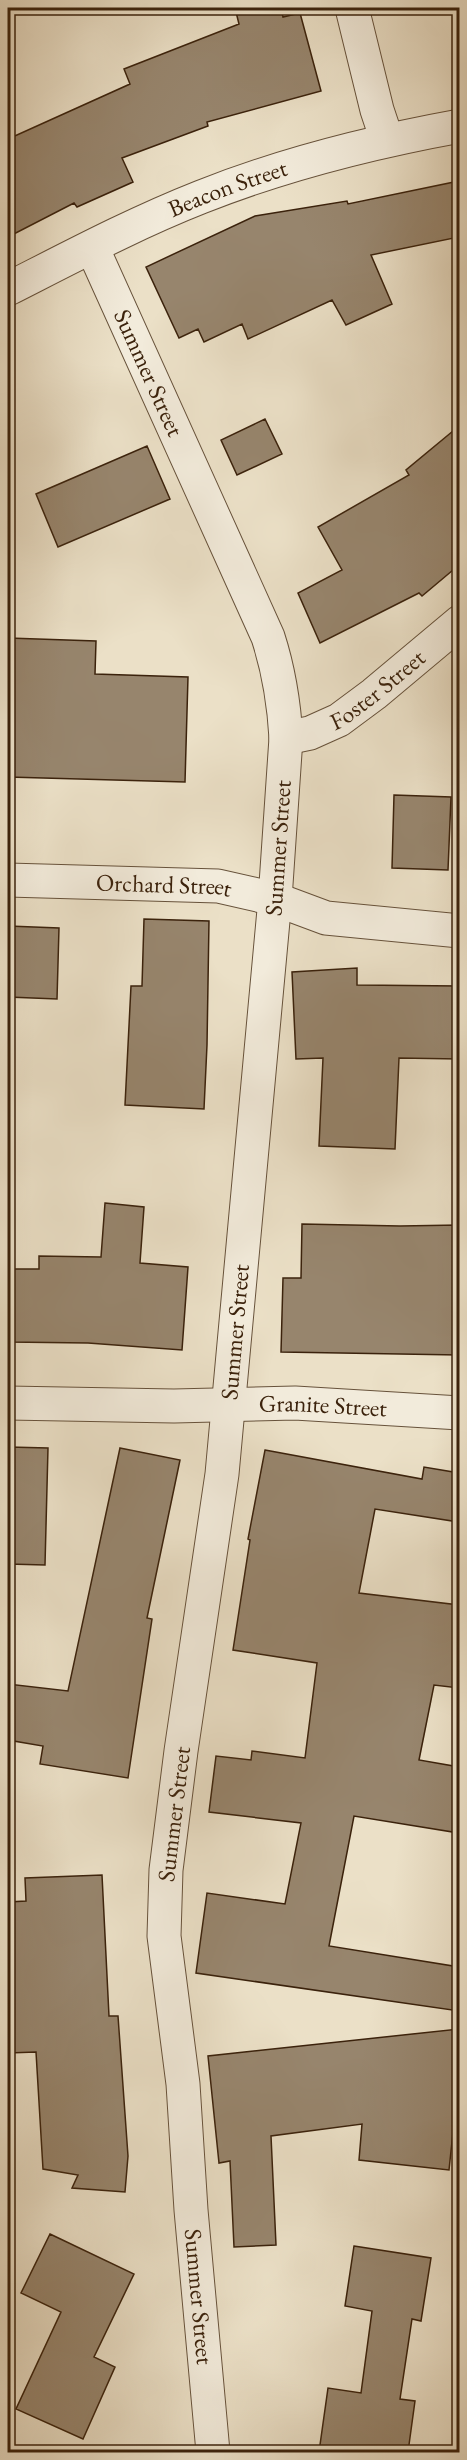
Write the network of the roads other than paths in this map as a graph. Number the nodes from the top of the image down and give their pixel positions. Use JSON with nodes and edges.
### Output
{"nodes":[{"id":1,"x":352,"y":8,"type":"edge"},
{"id":2,"x":459,"y":126,"type":"edge"},
{"id":3,"x":387,"y":140,"type":"junction"},
{"id":4,"x":92,"y":247,"type":"junction"},
{"id":5,"x":8,"y":289,"type":"edge"},
{"id":6,"x":459,"y":622,"type":"edge"},
{"id":7,"x":286,"y":738,"type":"junction"},
{"id":8,"x":8,"y":880,"type":"edge"},
{"id":9,"x":275,"y":899,"type":"junction"},
{"id":10,"x":459,"y":931,"type":"edge"},
{"id":11,"x":8,"y":1403,"type":"edge"},
{"id":12,"x":228,"y":1405,"type":"junction"},
{"id":13,"x":459,"y":1413,"type":"edge"},
{"id":14,"x":213,"y":2452,"type":"edge"}],
"edges":[{"from":1,"to":3,"type":"street"},
{"from":2,"to":3,"type":"street","name":"Beacon Street"},
{"from":3,"to":4,"type":"street","name":"Beacon Street"},
{"from":4,"to":5,"type":"street","name":"Beacon Street"},
{"from":4,"to":7,"type":"street","name":"Summer Street"},
{"from":6,"to":7,"type":"street","name":"Foster Street"},
{"from":7,"to":9,"type":"street","name":"Summer Street"},
{"from":8,"to":9,"type":"street","name":"Orchard Street"},
{"from":9,"to":10,"type":"street","name":"Orchard Street"},
{"from":9,"to":12,"type":"street","name":"Summer Street"},
{"from":11,"to":12,"type":"street","name":"Granite Street"},
{"from":12,"to":13,"type":"street","name":"Granite Street"},
{"from":12,"to":14,"type":"street","name":"Summer Street"}]}
